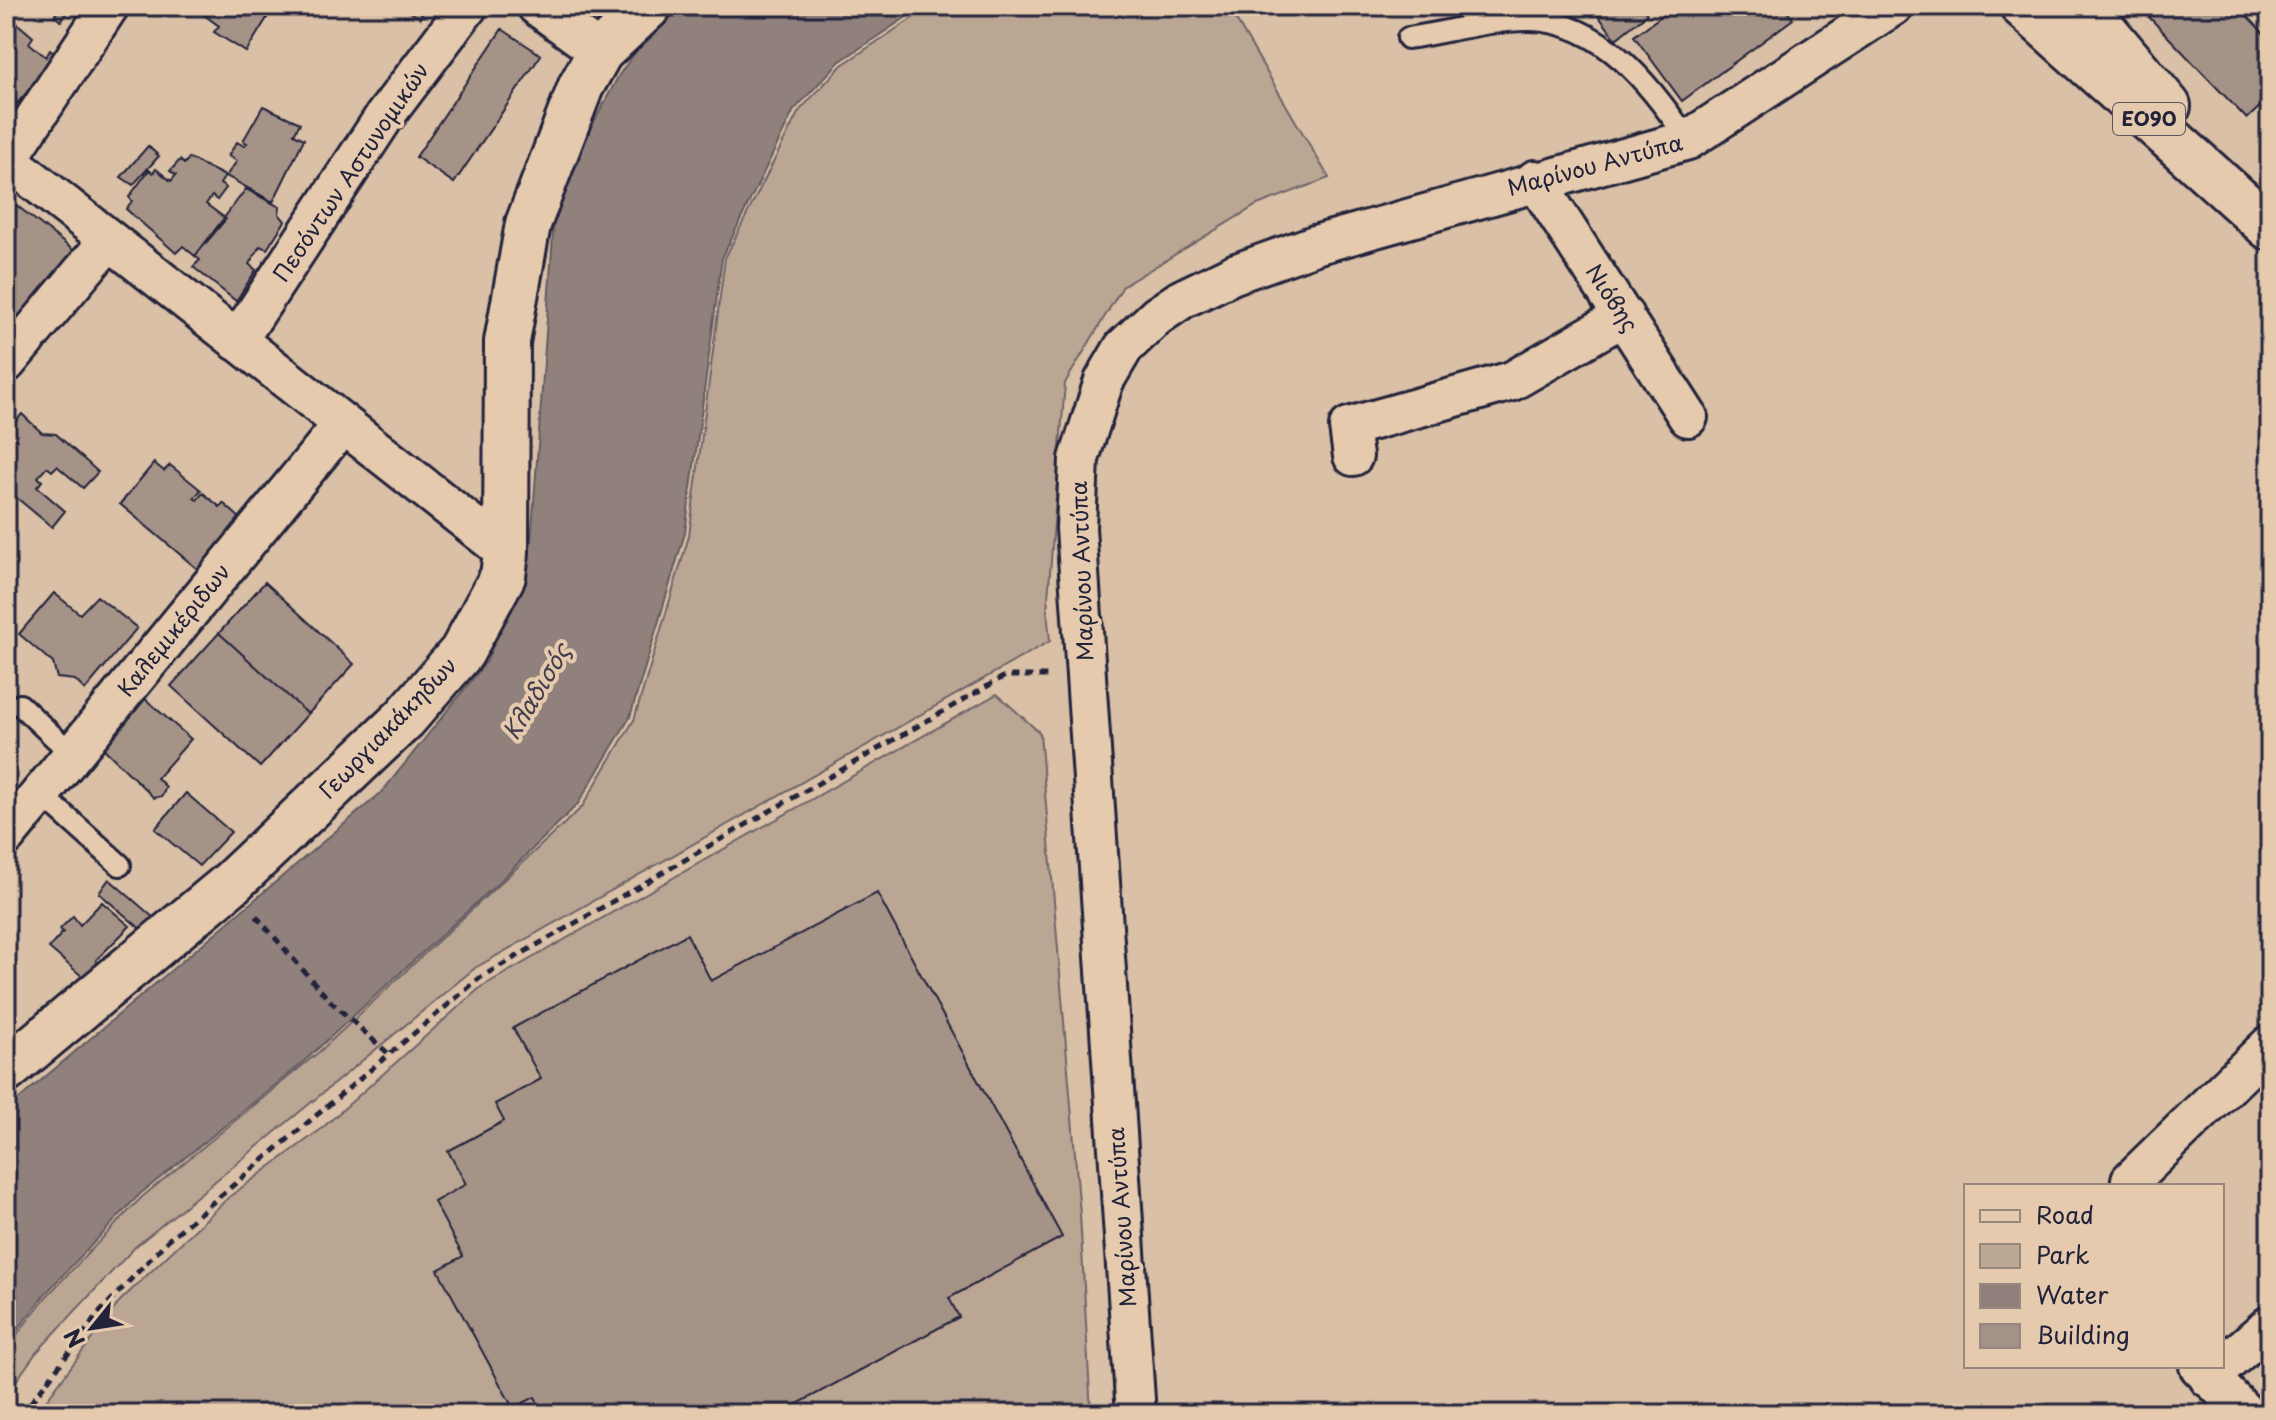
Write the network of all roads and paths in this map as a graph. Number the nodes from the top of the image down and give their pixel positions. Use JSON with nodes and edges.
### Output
{"nodes":[{"id":1,"x":109,"y":6,"type":"edge"},
{"id":2,"x":468,"y":6,"type":"edge"},
{"id":3,"x":537,"y":6,"type":"edge"},
{"id":4,"x":649,"y":6,"type":"edge"},
{"id":5,"x":1893,"y":6,"type":"edge"},
{"id":6,"x":2084,"y":6,"type":"edge"},
{"id":7,"x":2029,"y":8,"type":"edge"},
{"id":8,"x":1408,"y":38,"type":"dead end"},
{"id":9,"x":600,"y":52,"type":"junction"},
{"id":10,"x":1688,"y":140,"type":"junction"},
{"id":11,"x":7,"y":161,"type":"edge"},
{"id":12,"x":1535,"y":180,"type":"junction"},
{"id":13,"x":2270,"y":227,"type":"edge"},
{"id":14,"x":109,"y":240,"type":"junction"},
{"id":15,"x":1624,"y":316,"type":"junction"},
{"id":16,"x":237,"y":341,"type":"junction"},
{"id":17,"x":6,"y":363,"type":"edge"},
{"id":18,"x":1688,"y":417,"type":"dead end"},
{"id":19,"x":343,"y":424,"type":"junction"},
{"id":20,"x":1353,"y":456,"type":"dead end"},
{"id":21,"x":506,"y":552,"type":"junction"},
{"id":22,"x":1085,"y":677,"type":"junction"},
{"id":23,"x":20,"y":705,"type":"dead end"},
{"id":24,"x":72,"y":754,"type":"junction"},
{"id":25,"x":41,"y":794,"type":"junction"},
{"id":26,"x":6,"y":836,"type":"edge"},
{"id":27,"x":120,"y":865,"type":"dead end"},
{"id":28,"x":229,"y":885,"type":"junction"},
{"id":29,"x":2270,"y":1045,"type":"edge"},
{"id":30,"x":391,"y":1056,"type":"junction"},
{"id":31,"x":6,"y":1070,"type":"edge"},
{"id":32,"x":2131,"y":1183,"type":"edge"},
{"id":33,"x":2270,"y":1325,"type":"edge"},
{"id":34,"x":2224,"y":1358,"type":"edge"},
{"id":35,"x":2204,"y":1372,"type":"edge"},
{"id":36,"x":22,"y":1414,"type":"edge"},
{"id":37,"x":1136,"y":1414,"type":"edge"},
{"id":38,"x":2246,"y":1414,"type":"edge"}],
"edges":[{"from":1,"to":11,"type":"street"},
{"from":2,"to":16,"type":"street","name":"Πεσόντων Αστυνομικών"},
{"from":3,"to":9,"type":"street"},
{"from":4,"to":9,"type":"street","name":"Γεωργιακάκηδων"},
{"from":5,"to":10,"type":"street","name":"Μαρίνου Αντύπα"},
{"from":6,"to":13,"type":"street","number":"ΕΟ90"},
{"from":7,"to":13,"type":"street","number":"ΕΟ90"},
{"from":8,"to":10,"type":"lane"},
{"from":9,"to":21,"type":"street","name":"Γεωργιακάκηδων"},
{"from":10,"to":12,"type":"street","name":"Μαρίνου Αντύπα"},
{"from":11,"to":14,"type":"street"},
{"from":12,"to":15,"type":"street","name":"Νιόβης"},
{"from":12,"to":22,"type":"street","name":"Μαρίνου Αντύπα"},
{"from":14,"to":16,"type":"street"},
{"from":14,"to":17,"type":"street"},
{"from":15,"to":18,"type":"street","name":"Νιόβης"},
{"from":15,"to":20,"type":"street"},
{"from":16,"to":19,"type":"street"},
{"from":19,"to":21,"type":"street"},
{"from":19,"to":24,"type":"street","name":"Καλεμικέριδων"},
{"from":21,"to":28,"type":"street","name":"Γεωργιακάκηδων"},
{"from":22,"to":30,"type":"path"},
{"from":22,"to":37,"type":"street","name":"Μαρίνου Αντύπα"},
{"from":23,"to":24,"type":"lane"},
{"from":24,"to":25,"type":"street","name":"Καλεμικέριδων"},
{"from":25,"to":26,"type":"street","name":"Καλεμικέριδων"},
{"from":25,"to":27,"type":"lane"},
{"from":28,"to":30,"type":"path"},
{"from":28,"to":31,"type":"street","name":"Γεωργιακάκηδων"},
{"from":29,"to":32,"type":"street"},
{"from":30,"to":36,"type":"path"},
{"from":33,"to":34,"type":"street"},
{"from":35,"to":38,"type":"street"}]}
